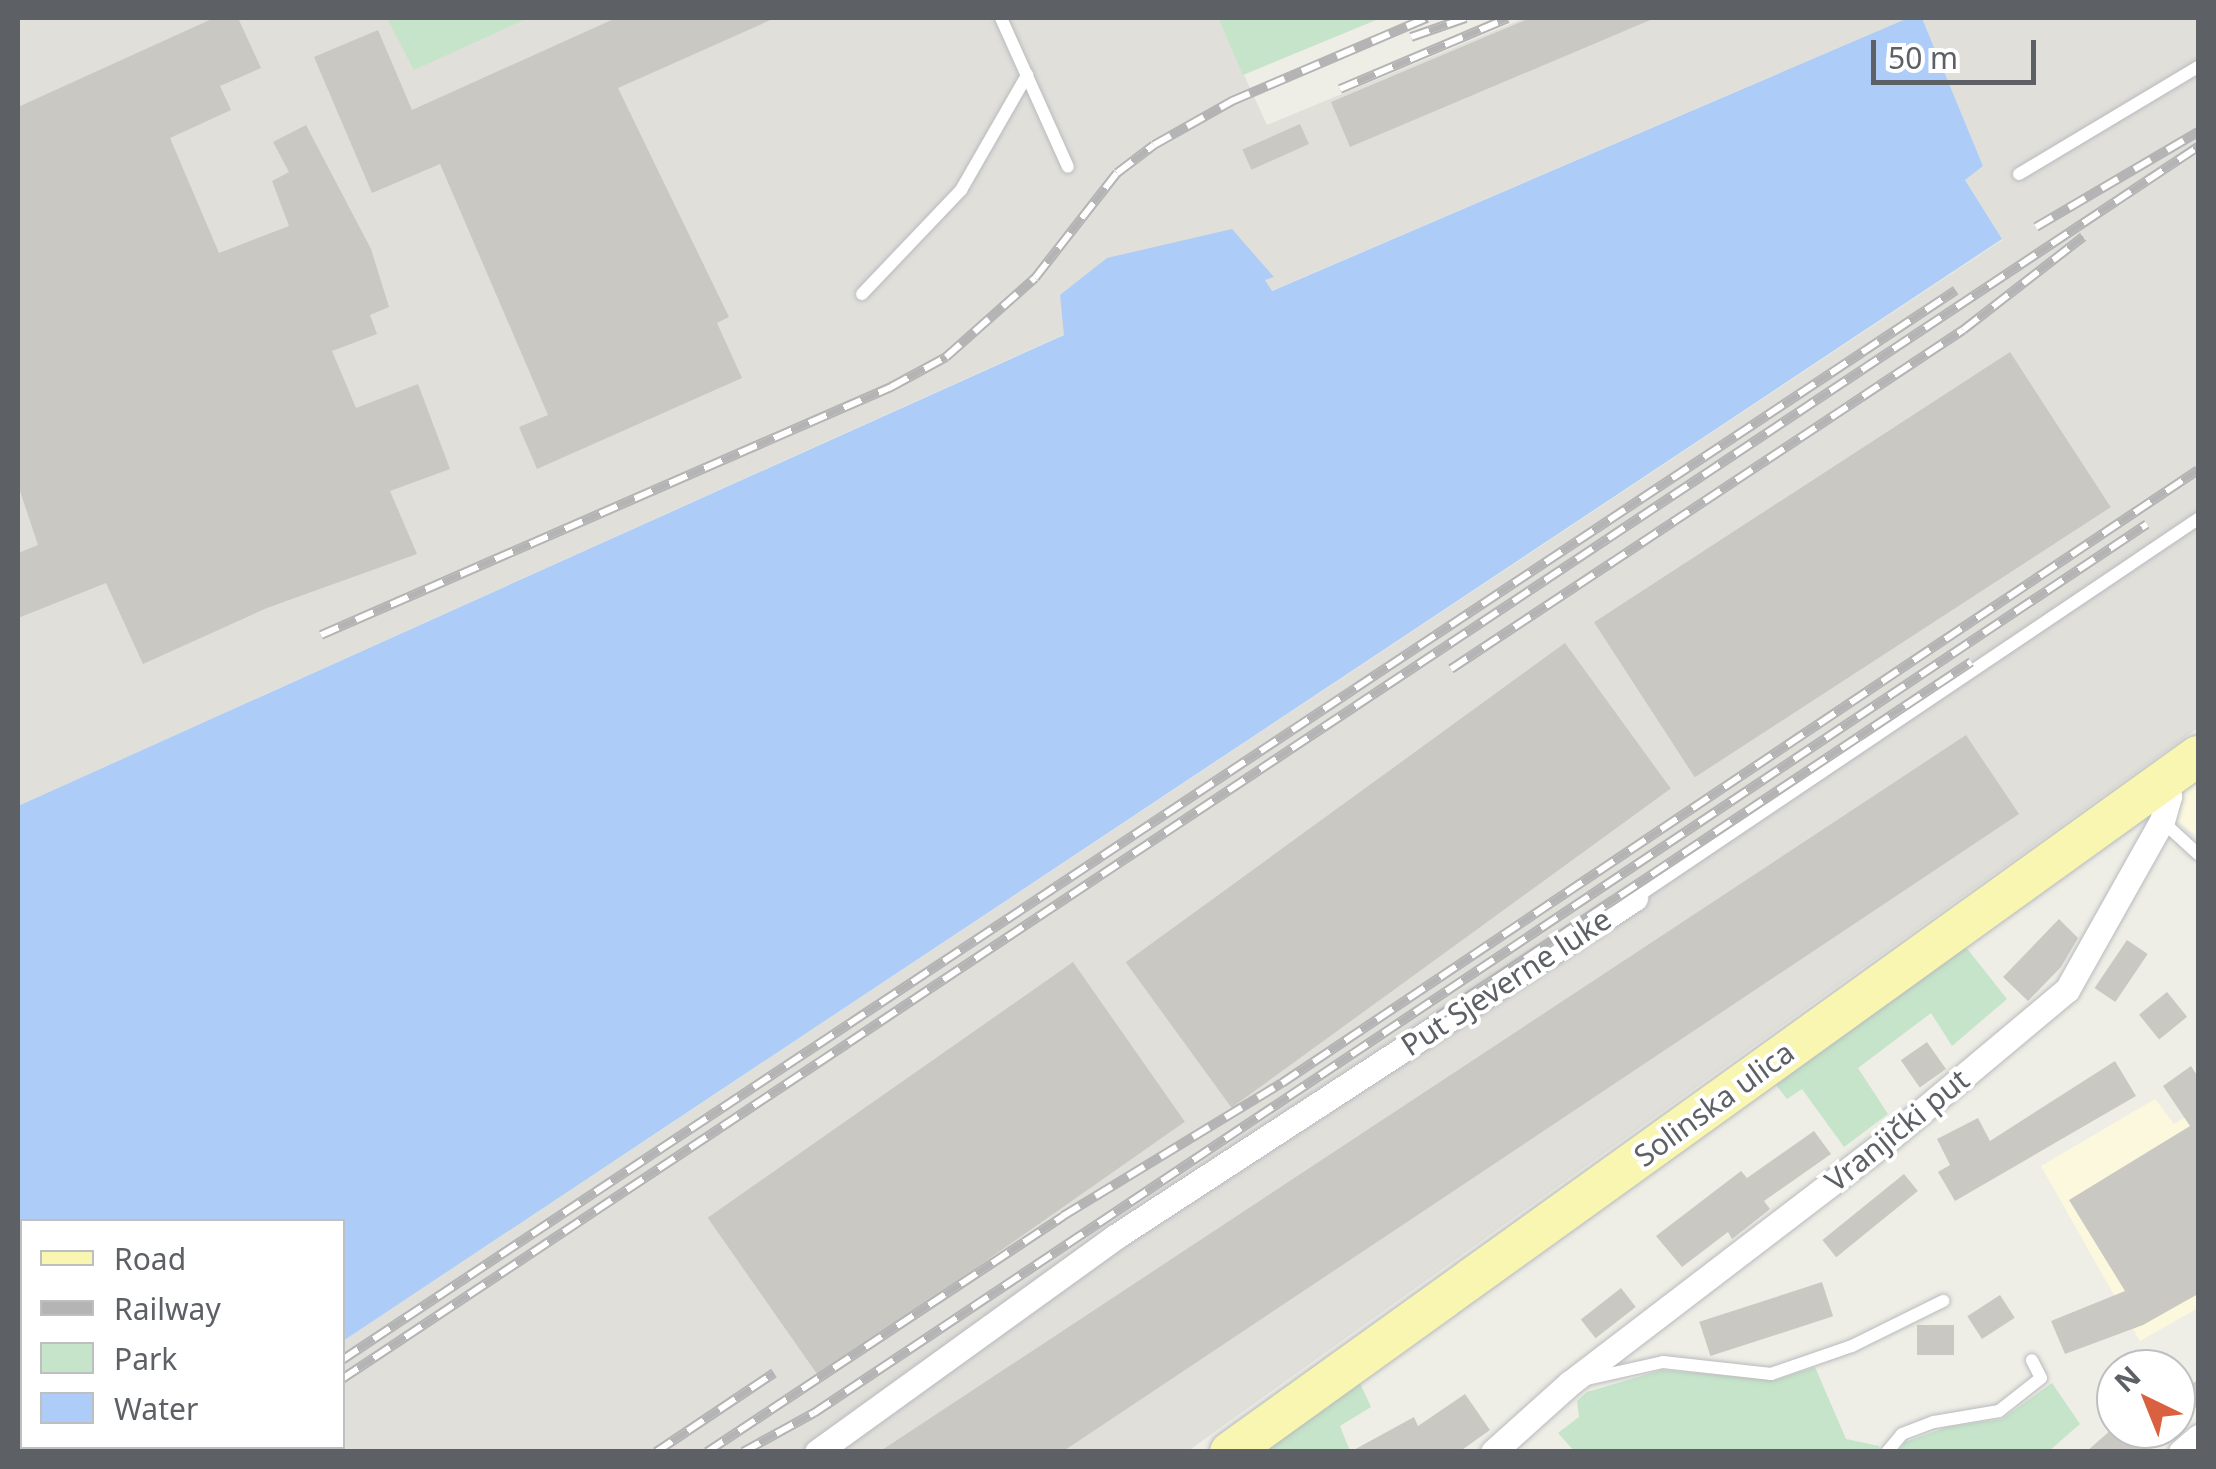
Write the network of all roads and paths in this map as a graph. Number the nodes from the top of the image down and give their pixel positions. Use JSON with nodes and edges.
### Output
{"nodes":[{"id":1,"x":1001,"y":18,"type":"edge"},
{"id":2,"x":2198,"y":67,"type":"edge"},
{"id":3,"x":1027,"y":75,"type":"junction"},
{"id":4,"x":1068,"y":167,"type":"dead end"},
{"id":5,"x":2019,"y":174,"type":"dead end"},
{"id":6,"x":862,"y":294,"type":"dead end"},
{"id":7,"x":2198,"y":519,"type":"edge"},
{"id":8,"x":2198,"y":756,"type":"edge"},
{"id":9,"x":2161,"y":782,"type":"junction"},
{"id":10,"x":2162,"y":821,"type":"junction"},
{"id":11,"x":2198,"y":854,"type":"edge"},
{"id":12,"x":1634,"y":898,"type":"joint"},
{"id":13,"x":1942,"y":1301,"type":"dead end"},
{"id":14,"x":2032,"y":1360,"type":"dead end"},
{"id":15,"x":1570,"y":1383,"type":"junction"},
{"id":16,"x":2198,"y":1437,"type":"edge"},
{"id":17,"x":817,"y":1452,"type":"edge"},
{"id":18,"x":1230,"y":1452,"type":"edge"},
{"id":19,"x":1493,"y":1452,"type":"edge"},
{"id":20,"x":1888,"y":1452,"type":"edge"},
{"id":21,"x":2181,"y":1452,"type":"edge"}],
"edges":[{"from":1,"to":3,"type":"lane"},
{"from":2,"to":5,"type":"lane"},
{"from":3,"to":4,"type":"lane"},
{"from":3,"to":6,"type":"lane"},
{"from":7,"to":12,"type":"lane","name":"Put Sjeverne luke"},
{"from":8,"to":9,"type":"main road","name":"Solinska ulica"},
{"from":9,"to":10,"type":"street"},
{"from":9,"to":18,"type":"main road","name":"Solinska ulica"},
{"from":10,"to":11,"type":"lane"},
{"from":10,"to":15,"type":"street","name":"Vranjički put"},
{"from":12,"to":17,"type":"street","name":"Put Sjeverne luke"},
{"from":13,"to":15,"type":"lane","name":"Vranjički put"},
{"from":14,"to":20,"type":"lane"},
{"from":15,"to":19,"type":"street","name":"Vranjički put"},
{"from":16,"to":21,"type":"street"}]}
